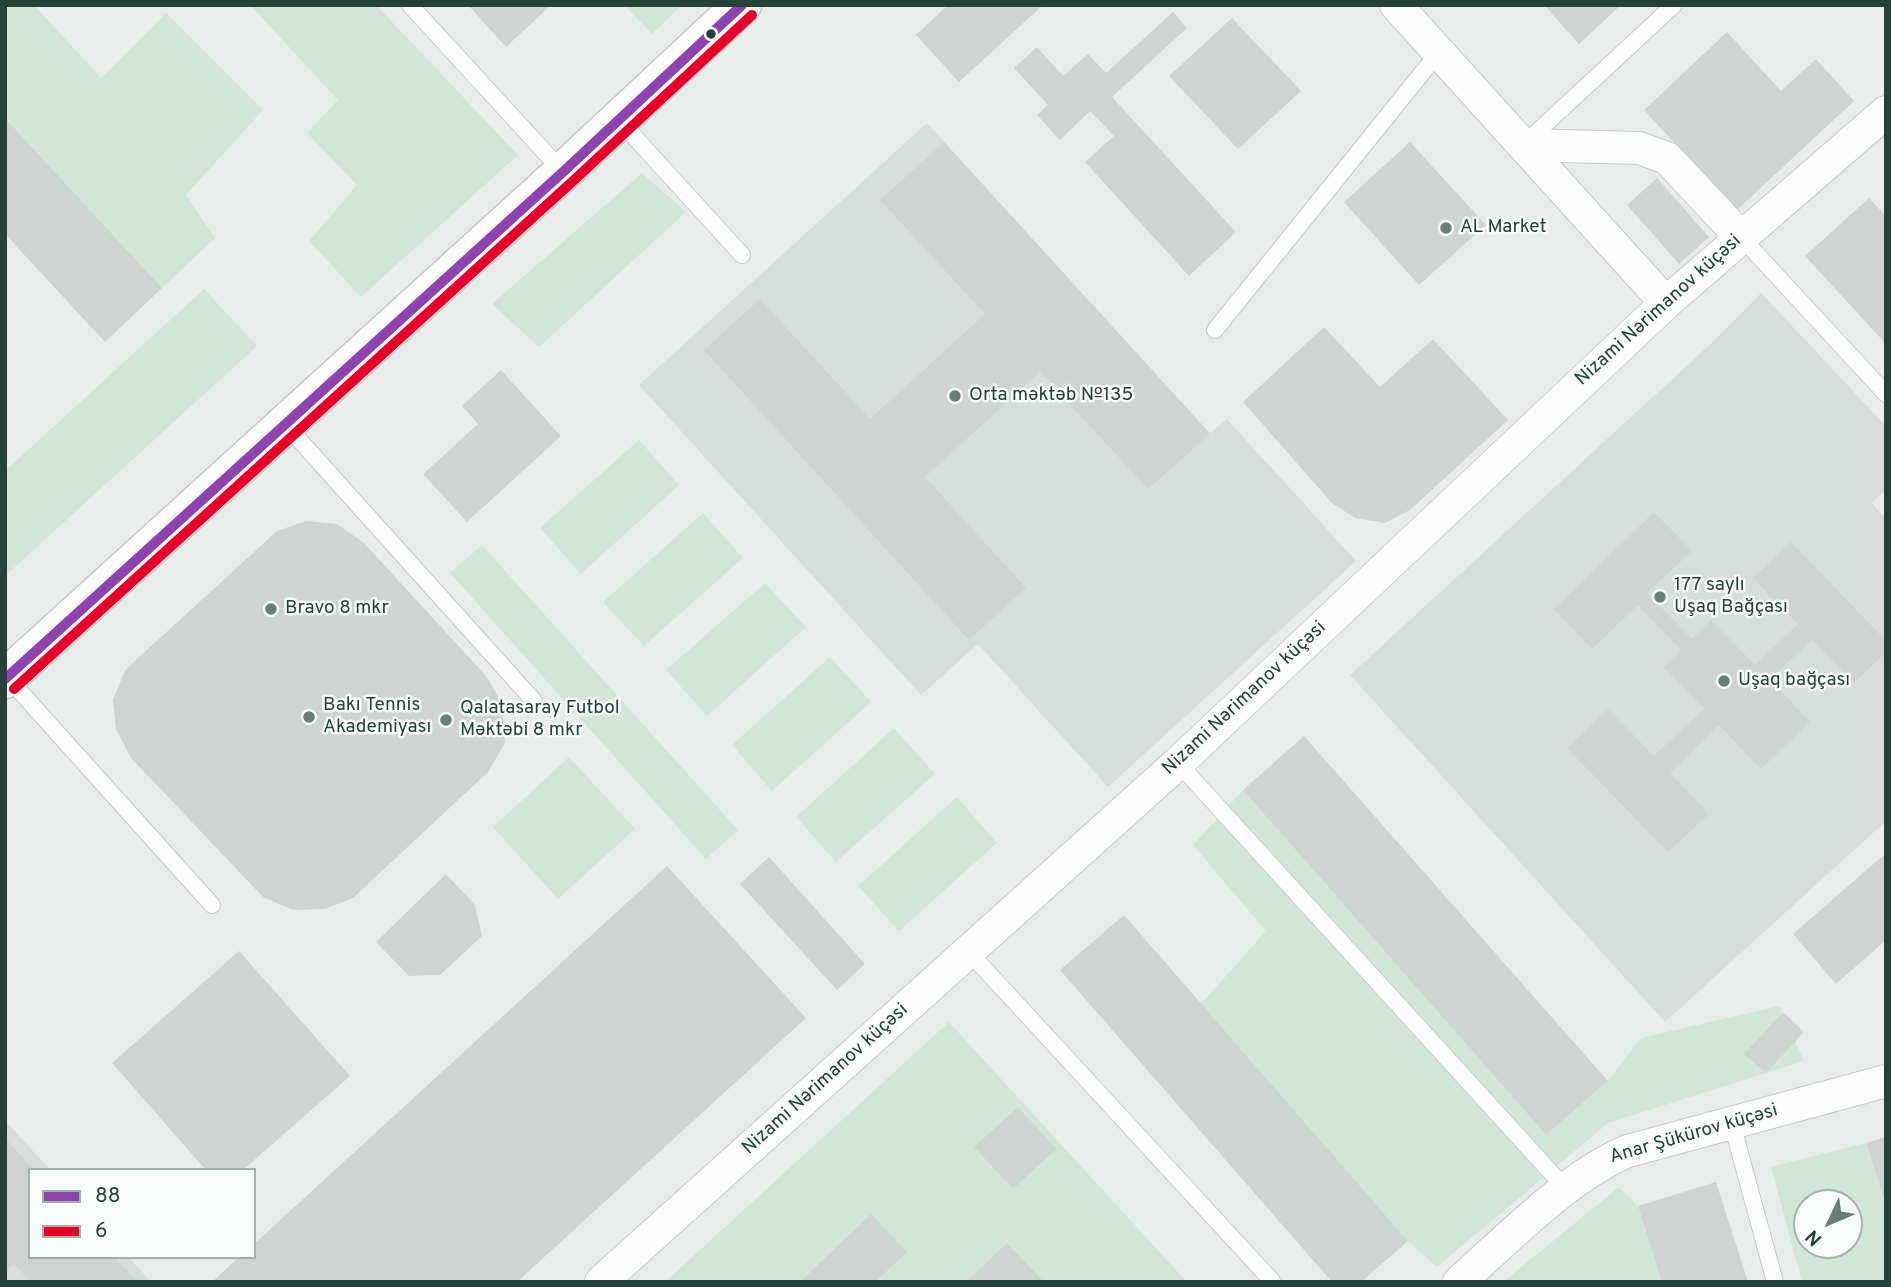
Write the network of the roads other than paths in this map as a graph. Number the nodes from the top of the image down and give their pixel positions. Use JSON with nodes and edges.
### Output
{"nodes":[{"id":1,"x":410,"y":5,"type":"edge"},
{"id":2,"x":742,"y":5,"type":"edge"},
{"id":3,"x":1396,"y":5,"type":"edge"},
{"id":4,"x":1674,"y":5,"type":"edge"},
{"id":5,"x":1439,"y":52,"type":"junction"},
{"id":6,"x":1886,"y":112,"type":"edge"},
{"id":7,"x":619,"y":120,"type":"junction"},
{"id":8,"x":1523,"y":145,"type":"junction"},
{"id":9,"x":563,"y":172,"type":"junction"},
{"id":10,"x":1741,"y":237,"type":"junction"},
{"id":11,"x":742,"y":255,"type":"dead end"},
{"id":12,"x":1666,"y":303,"type":"junction"},
{"id":13,"x":1215,"y":330,"type":"dead end"},
{"id":14,"x":1886,"y":394,"type":"edge"},
{"id":15,"x":285,"y":424,"type":"junction"},
{"id":16,"x":6,"y":677,"type":"edge"},
{"id":17,"x":534,"y":701,"type":"dead end"},
{"id":18,"x":1178,"y":763,"type":"junction"},
{"id":19,"x":212,"y":905,"type":"dead end"},
{"id":20,"x":968,"y":951,"type":"junction"},
{"id":21,"x":1886,"y":1082,"type":"edge"},
{"id":22,"x":1732,"y":1124,"type":"junction"},
{"id":23,"x":1566,"y":1189,"type":"junction"},
{"id":24,"x":601,"y":1282,"type":"edge"},
{"id":25,"x":1273,"y":1282,"type":"edge"},
{"id":26,"x":1458,"y":1282,"type":"edge"},
{"id":27,"x":1776,"y":1282,"type":"edge"}],
"edges":[{"from":1,"to":9,"type":"lane"},
{"from":2,"to":7,"type":"street"},
{"from":3,"to":5,"type":"street"},
{"from":4,"to":8,"type":"lane"},
{"from":5,"to":8,"type":"street"},
{"from":5,"to":13,"type":"lane"},
{"from":6,"to":10,"type":"street","name":"Nizami Nərimanov küçəsi"},
{"from":7,"to":9,"type":"street"},
{"from":7,"to":11,"type":"lane"},
{"from":8,"to":10,"type":"street"},
{"from":8,"to":12,"type":"street"},
{"from":9,"to":15,"type":"street"},
{"from":10,"to":12,"type":"street","name":"Nizami Nərimanov küçəsi"},
{"from":10,"to":14,"type":"lane"},
{"from":12,"to":18,"type":"street","name":"Nizami Nərimanov küçəsi"},
{"from":15,"to":16,"type":"street"},
{"from":15,"to":17,"type":"lane"},
{"from":16,"to":19,"type":"lane"},
{"from":18,"to":20,"type":"street","name":"Nizami Nərimanov küçəsi"},
{"from":18,"to":23,"type":"lane"},
{"from":20,"to":24,"type":"street","name":"Nizami Nərimanov küçəsi"},
{"from":20,"to":25,"type":"lane"},
{"from":21,"to":22,"type":"street","name":"Anar Şükürov küçəsi"},
{"from":22,"to":23,"type":"street","name":"Anar Şükürov küçəsi"},
{"from":22,"to":27,"type":"lane"},
{"from":23,"to":26,"type":"street","name":"Anar Şükürov küçəsi"}]}
